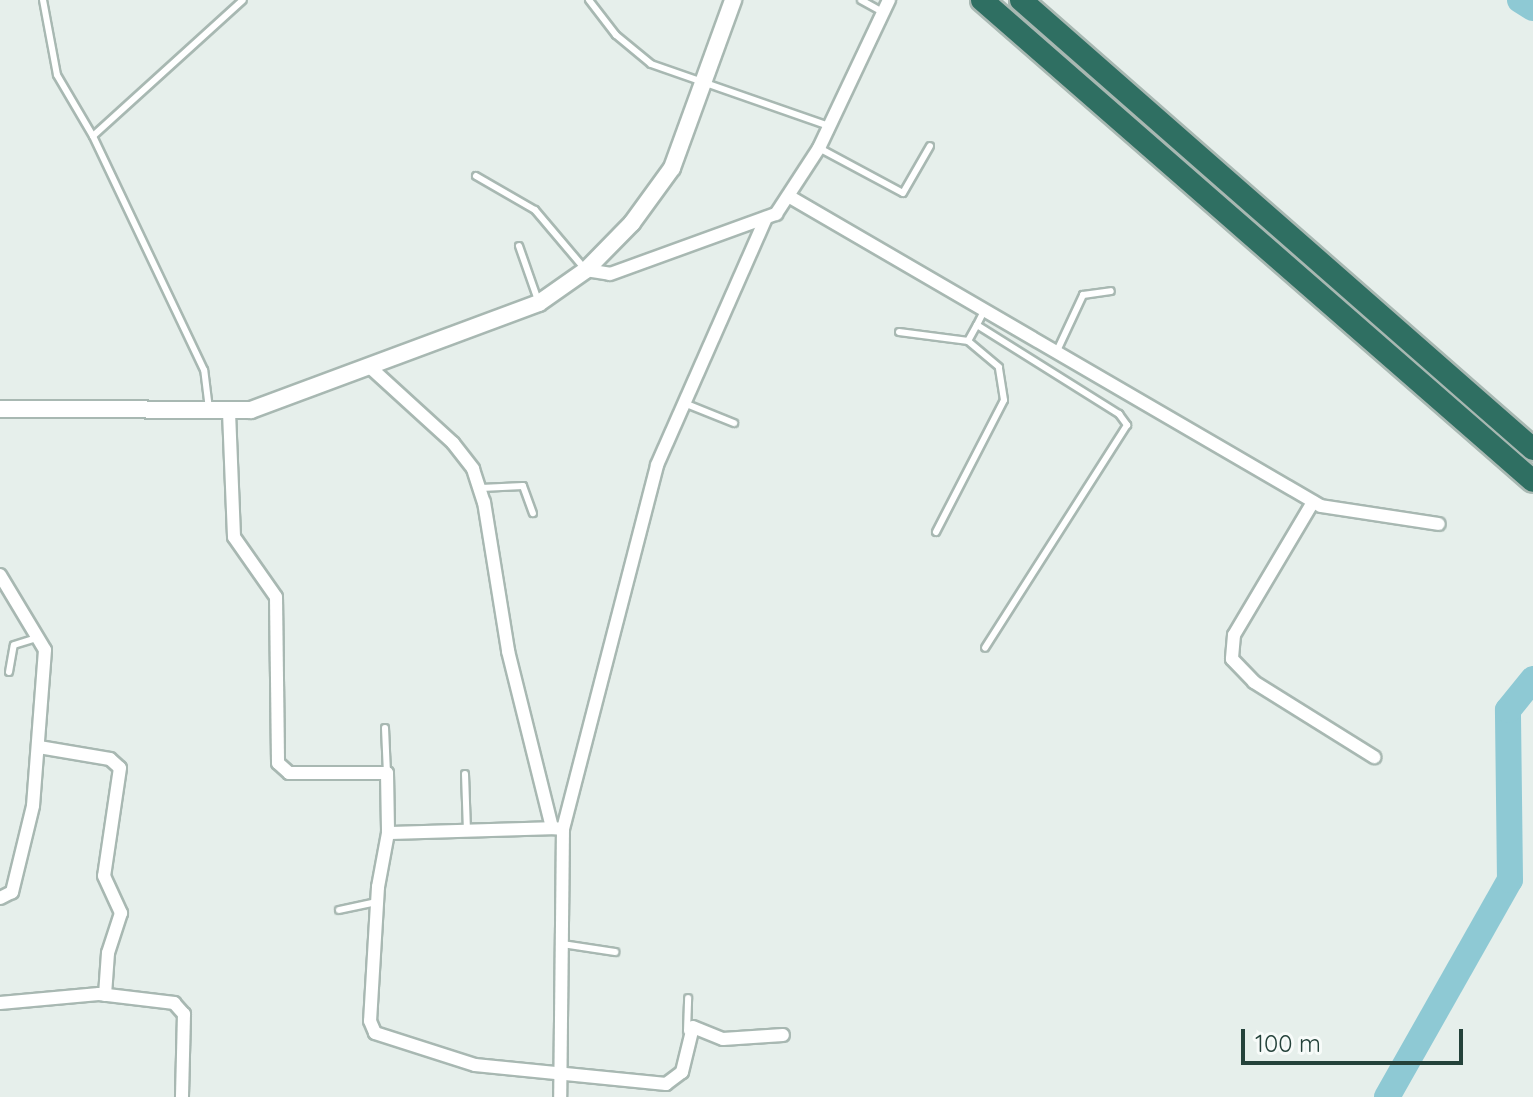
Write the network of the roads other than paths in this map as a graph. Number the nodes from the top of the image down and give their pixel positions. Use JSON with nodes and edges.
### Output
{"nodes":[{"id":1,"x":43,"y":0,"type":"edge"},
{"id":2,"x":243,"y":0,"type":"edge"},
{"id":3,"x":589,"y":0,"type":"edge"},
{"id":4,"x":733,"y":0,"type":"edge"},
{"id":5,"x":861,"y":0,"type":"edge"},
{"id":6,"x":982,"y":0,"type":"edge"},
{"id":7,"x":1021,"y":0,"type":"edge"},
{"id":8,"x":886,"y":6,"type":"edge"},
{"id":9,"x":704,"y":84,"type":"junction"},
{"id":10,"x":829,"y":126,"type":"junction"},
{"id":11,"x":93,"y":136,"type":"junction"},
{"id":12,"x":930,"y":146,"type":"dead end"},
{"id":13,"x":819,"y":148,"type":"junction"},
{"id":14,"x":476,"y":176,"type":"dead end"},
{"id":15,"x":790,"y":197,"type":"junction"},
{"id":16,"x":766,"y":218,"type":"junction"},
{"id":17,"x":519,"y":246,"type":"dead end"},
{"id":18,"x":586,"y":270,"type":"junction"},
{"id":19,"x":1111,"y":291,"type":"dead end"},
{"id":20,"x":539,"y":303,"type":"junction"},
{"id":21,"x":984,"y":311,"type":"junction"},
{"id":22,"x":977,"y":325,"type":"junction"},
{"id":23,"x":899,"y":332,"type":"dead end"},
{"id":24,"x":968,"y":341,"type":"junction"},
{"id":25,"x":1056,"y":353,"type":"junction"},
{"id":26,"x":372,"y":369,"type":"junction"},
{"id":27,"x":684,"y":403,"type":"junction"},
{"id":28,"x":0,"y":409,"type":"edge"},
{"id":29,"x":229,"y":412,"type":"junction"},
{"id":30,"x":209,"y":413,"type":"junction"},
{"id":31,"x":734,"y":423,"type":"dead end"},
{"id":32,"x":1533,"y":449,"type":"edge"},
{"id":33,"x":1533,"y":481,"type":"edge"},
{"id":34,"x":481,"y":488,"type":"junction"},
{"id":35,"x":1313,"y":502,"type":"junction"},
{"id":36,"x":533,"y":513,"type":"dead end"},
{"id":37,"x":1439,"y":524,"type":"dead end"},
{"id":38,"x":936,"y":532,"type":"dead end"},
{"id":39,"x":0,"y":575,"type":"edge"},
{"id":40,"x":41,"y":637,"type":"junction"},
{"id":41,"x":985,"y":648,"type":"dead end"},
{"id":42,"x":9,"y":672,"type":"dead end"},
{"id":43,"x":385,"y":728,"type":"dead end"},
{"id":44,"x":39,"y":747,"type":"junction"},
{"id":45,"x":1374,"y":757,"type":"dead end"},
{"id":46,"x":387,"y":773,"type":"junction"},
{"id":47,"x":465,"y":774,"type":"dead end"},
{"id":48,"x":558,"y":828,"type":"junction"},
{"id":49,"x":468,"y":831,"type":"junction"},
{"id":50,"x":388,"y":833,"type":"junction"},
{"id":51,"x":0,"y":898,"type":"edge"},
{"id":52,"x":377,"y":902,"type":"junction"},
{"id":53,"x":339,"y":910,"type":"dead end"},
{"id":54,"x":562,"y":944,"type":"junction"},
{"id":55,"x":615,"y":952,"type":"dead end"},
{"id":56,"x":105,"y":995,"type":"junction"},
{"id":57,"x":688,"y":998,"type":"dead end"},
{"id":58,"x":0,"y":1003,"type":"edge"},
{"id":59,"x":687,"y":1031,"type":"junction"},
{"id":60,"x":783,"y":1035,"type":"dead end"},
{"id":61,"x":560,"y":1075,"type":"junction"},
{"id":62,"x":182,"y":1097,"type":"edge"},
{"id":63,"x":560,"y":1097,"type":"edge"}],
"edges":[{"from":1,"to":11,"type":"lane"},
{"from":2,"to":11,"type":"lane"},
{"from":3,"to":9,"type":"lane"},
{"from":4,"to":9,"type":"street"},
{"from":5,"to":8,"type":"lane"},
{"from":6,"to":33,"type":"highway"},
{"from":7,"to":32,"type":"highway"},
{"from":8,"to":10,"type":"street"},
{"from":9,"to":10,"type":"lane"},
{"from":9,"to":18,"type":"street"},
{"from":10,"to":13,"type":"street"},
{"from":11,"to":30,"type":"lane"},
{"from":12,"to":13,"type":"lane"},
{"from":13,"to":15,"type":"street"},
{"from":14,"to":18,"type":"lane"},
{"from":15,"to":16,"type":"street"},
{"from":15,"to":21,"type":"street"},
{"from":16,"to":18,"type":"street"},
{"from":16,"to":27,"type":"street"},
{"from":17,"to":20,"type":"lane"},
{"from":18,"to":20,"type":"street"},
{"from":19,"to":25,"type":"lane"},
{"from":20,"to":26,"type":"street"},
{"from":21,"to":22,"type":"lane"},
{"from":21,"to":25,"type":"street"},
{"from":22,"to":24,"type":"lane"},
{"from":22,"to":41,"type":"lane"},
{"from":23,"to":24,"type":"lane"},
{"from":24,"to":38,"type":"lane"},
{"from":25,"to":35,"type":"street"},
{"from":26,"to":29,"type":"street"},
{"from":26,"to":34,"type":"street"},
{"from":27,"to":31,"type":"lane"},
{"from":27,"to":48,"type":"street"},
{"from":28,"to":30,"type":"street"},
{"from":29,"to":30,"type":"street"},
{"from":29,"to":46,"type":"street"},
{"from":34,"to":36,"type":"lane"},
{"from":34,"to":48,"type":"street"},
{"from":35,"to":37,"type":"street"},
{"from":35,"to":45,"type":"street"},
{"from":39,"to":40,"type":"street"},
{"from":40,"to":42,"type":"lane"},
{"from":40,"to":44,"type":"street"},
{"from":43,"to":46,"type":"lane"},
{"from":44,"to":51,"type":"street"},
{"from":44,"to":56,"type":"street"},
{"from":46,"to":50,"type":"street"},
{"from":47,"to":49,"type":"lane"},
{"from":48,"to":49,"type":"street"},
{"from":48,"to":54,"type":"street"},
{"from":49,"to":50,"type":"street"},
{"from":50,"to":52,"type":"street"},
{"from":52,"to":53,"type":"lane"},
{"from":52,"to":61,"type":"street"},
{"from":54,"to":55,"type":"lane"},
{"from":54,"to":61,"type":"street"},
{"from":56,"to":58,"type":"street"},
{"from":56,"to":62,"type":"street"},
{"from":57,"to":59,"type":"lane"},
{"from":59,"to":60,"type":"street"},
{"from":59,"to":61,"type":"street"},
{"from":61,"to":63,"type":"street"}]}
